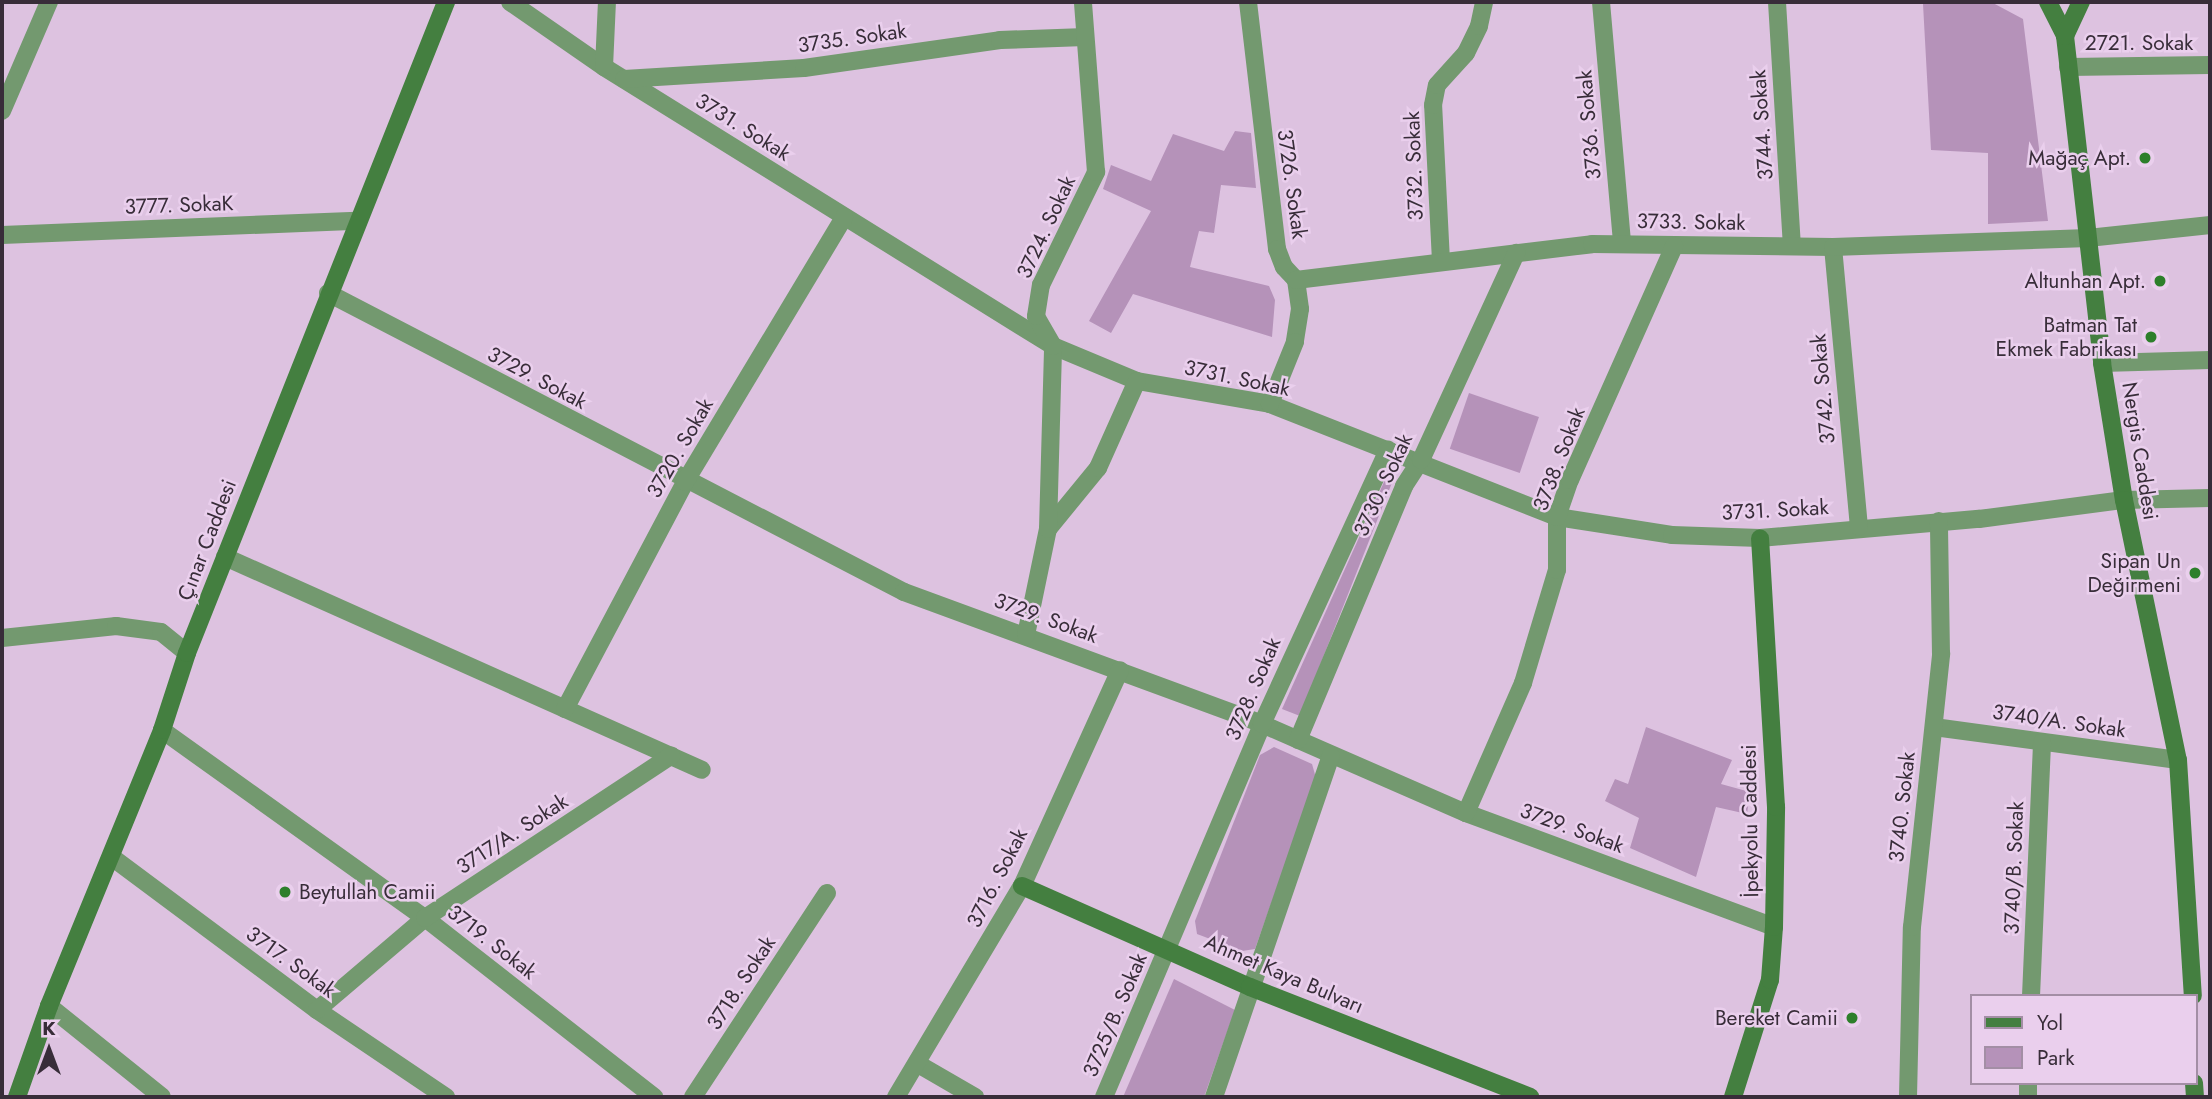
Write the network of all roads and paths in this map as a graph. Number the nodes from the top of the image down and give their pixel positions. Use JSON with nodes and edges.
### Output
{"nodes":[{"id":1,"x":49,"y":2,"type":"edge"},
{"id":2,"x":446,"y":2,"type":"edge"},
{"id":3,"x":510,"y":2,"type":"edge"},
{"id":4,"x":607,"y":2,"type":"edge"},
{"id":5,"x":1083,"y":2,"type":"edge"},
{"id":6,"x":1248,"y":2,"type":"edge"},
{"id":7,"x":1484,"y":2,"type":"edge"},
{"id":8,"x":1601,"y":2,"type":"edge"},
{"id":9,"x":1777,"y":2,"type":"edge"},
{"id":10,"x":2048,"y":2,"type":"edge"},
{"id":11,"x":2081,"y":2,"type":"edge"},
{"id":12,"x":2065,"y":36,"type":"junction"},
{"id":13,"x":1086,"y":37,"type":"junction"},
{"id":14,"x":2210,"y":65,"type":"edge"},
{"id":15,"x":2068,"y":66,"type":"junction"},
{"id":16,"x":604,"y":67,"type":"junction"},
{"id":17,"x":624,"y":79,"type":"junction"},
{"id":18,"x":2,"y":111,"type":"edge"},
{"id":19,"x":844,"y":217,"type":"junction"},
{"id":20,"x":357,"y":221,"type":"junction"},
{"id":21,"x":2210,"y":225,"type":"edge"},
{"id":22,"x":2,"y":235,"type":"edge"},
{"id":23,"x":2088,"y":238,"type":"junction"},
{"id":24,"x":1622,"y":244,"type":"junction"},
{"id":25,"x":1674,"y":246,"type":"junction"},
{"id":26,"x":1792,"y":246,"type":"junction"},
{"id":27,"x":1833,"y":247,"type":"junction"},
{"id":28,"x":1516,"y":253,"type":"junction"},
{"id":29,"x":1441,"y":261,"type":"junction"},
{"id":30,"x":1296,"y":280,"type":"junction"},
{"id":31,"x":328,"y":293,"type":"junction"},
{"id":32,"x":1053,"y":346,"type":"junction"},
{"id":33,"x":2210,"y":360,"type":"edge"},
{"id":34,"x":2102,"y":363,"type":"junction"},
{"id":35,"x":1137,"y":381,"type":"junction"},
{"id":36,"x":1270,"y":404,"type":"junction"},
{"id":37,"x":1388,"y":450,"type":"junction"},
{"id":38,"x":1421,"y":460,"type":"junction"},
{"id":39,"x":685,"y":482,"type":"junction"},
{"id":40,"x":2210,"y":498,"type":"edge"},
{"id":41,"x":2124,"y":500,"type":"junction"},
{"id":42,"x":1557,"y":517,"type":"junction"},
{"id":43,"x":1939,"y":521,"type":"junction"},
{"id":44,"x":1859,"y":527,"type":"junction"},
{"id":45,"x":1048,"y":529,"type":"junction"},
{"id":46,"x":1759,"y":538,"type":"junction"},
{"id":47,"x":225,"y":557,"type":"junction"},
{"id":48,"x":1026,"y":635,"type":"junction"},
{"id":49,"x":2,"y":638,"type":"edge"},
{"id":50,"x":187,"y":653,"type":"junction"},
{"id":51,"x":1120,"y":670,"type":"junction"},
{"id":52,"x":565,"y":709,"type":"junction"},
{"id":53,"x":1262,"y":724,"type":"junction"},
{"id":54,"x":1934,"y":726,"type":"junction"},
{"id":55,"x":162,"y":730,"type":"junction"},
{"id":56,"x":1298,"y":740,"type":"junction"},
{"id":57,"x":2042,"y":742,"type":"junction"},
{"id":58,"x":671,"y":755,"type":"junction"},
{"id":59,"x":1331,"y":755,"type":"junction"},
{"id":60,"x":2178,"y":760,"type":"junction"},
{"id":61,"x":702,"y":769,"type":"dead end"},
{"id":62,"x":1466,"y":813,"type":"junction"},
{"id":63,"x":113,"y":858,"type":"junction"},
{"id":64,"x":1022,"y":886,"type":"junction"},
{"id":65,"x":827,"y":893,"type":"dead end"},
{"id":66,"x":425,"y":919,"type":"junction"},
{"id":67,"x":1774,"y":927,"type":"junction"},
{"id":68,"x":1167,"y":950,"type":"junction"},
{"id":69,"x":1250,"y":987,"type":"junction"},
{"id":70,"x":2031,"y":994,"type":"edge"},
{"id":71,"x":2193,"y":994,"type":"edge"},
{"id":72,"x":50,"y":1006,"type":"junction"},
{"id":73,"x":317,"y":1010,"type":"junction"},
{"id":74,"x":918,"y":1064,"type":"junction"},
{"id":75,"x":18,"y":1097,"type":"edge"},
{"id":76,"x":162,"y":1097,"type":"edge"},
{"id":77,"x":446,"y":1097,"type":"edge"},
{"id":78,"x":654,"y":1097,"type":"edge"},
{"id":79,"x":693,"y":1097,"type":"edge"},
{"id":80,"x":897,"y":1097,"type":"edge"},
{"id":81,"x":975,"y":1097,"type":"edge"},
{"id":82,"x":1104,"y":1097,"type":"edge"},
{"id":83,"x":1214,"y":1097,"type":"edge"},
{"id":84,"x":1530,"y":1097,"type":"edge"},
{"id":85,"x":1733,"y":1097,"type":"edge"},
{"id":86,"x":1908,"y":1097,"type":"edge"}],
"edges":[{"from":1,"to":18,"type":"street"},
{"from":2,"to":20,"type":"street","name":"Çınar Caddesi"},
{"from":3,"to":16,"type":"street","name":"3731. Sokak"},
{"from":4,"to":16,"type":"street"},
{"from":5,"to":13,"type":"street","name":"3724. Sokak"},
{"from":6,"to":30,"type":"street","name":"3726. Sokak"},
{"from":7,"to":29,"type":"street","name":"3732. Sokak"},
{"from":8,"to":24,"type":"street","name":"3736. Sokak"},
{"from":9,"to":26,"type":"street","name":"3744. Sokak"},
{"from":10,"to":12,"type":"street"},
{"from":11,"to":12,"type":"street"},
{"from":12,"to":15,"type":"street","name":"Nergis Caddesi"},
{"from":13,"to":17,"type":"street","name":"3735. Sokak"},
{"from":13,"to":32,"type":"street","name":"3724. Sokak"},
{"from":14,"to":15,"type":"street","name":"2721. Sokak"},
{"from":15,"to":23,"type":"street","name":"Nergis Caddesi"},
{"from":16,"to":17,"type":"street","name":"3731. Sokak"},
{"from":17,"to":19,"type":"street","name":"3731. Sokak"},
{"from":19,"to":32,"type":"street","name":"3731. Sokak"},
{"from":19,"to":39,"type":"street","name":"3720. Sokak"},
{"from":20,"to":22,"type":"street","name":"3777. SokaK"},
{"from":20,"to":31,"type":"street","name":"Çınar Caddesi"},
{"from":21,"to":23,"type":"street","name":"3733. Sokak"},
{"from":23,"to":27,"type":"street","name":"3733. Sokak"},
{"from":23,"to":34,"type":"street","name":"Nergis Caddesi"},
{"from":24,"to":25,"type":"street","name":"3733. Sokak"},
{"from":24,"to":28,"type":"street","name":"3733. Sokak"},
{"from":25,"to":26,"type":"street","name":"3733. Sokak"},
{"from":25,"to":42,"type":"street","name":"3738. Sokak"},
{"from":26,"to":27,"type":"street","name":"3733. Sokak"},
{"from":27,"to":44,"type":"street","name":"3742. Sokak"},
{"from":28,"to":29,"type":"street","name":"3733. Sokak"},
{"from":28,"to":38,"type":"street","name":"3730. Sokak"},
{"from":29,"to":30,"type":"street","name":"3733. Sokak"},
{"from":30,"to":36,"type":"street","name":"3726. Sokak"},
{"from":31,"to":39,"type":"street","name":"3729. Sokak"},
{"from":31,"to":47,"type":"street","name":"Çınar Caddesi"},
{"from":32,"to":35,"type":"street","name":"3731. Sokak"},
{"from":32,"to":45,"type":"street"},
{"from":33,"to":34,"type":"street"},
{"from":34,"to":41,"type":"street","name":"Nergis Caddesi"},
{"from":35,"to":36,"type":"street","name":"3731. Sokak"},
{"from":35,"to":45,"type":"street"},
{"from":36,"to":37,"type":"street","name":"3731. Sokak"},
{"from":37,"to":38,"type":"street","name":"3731. Sokak"},
{"from":37,"to":53,"type":"street","name":"3728. Sokak"},
{"from":38,"to":42,"type":"street","name":"3731. Sokak"},
{"from":38,"to":56,"type":"street","name":"3730. Sokak"},
{"from":39,"to":48,"type":"street","name":"3729. Sokak"},
{"from":39,"to":52,"type":"street","name":"3720. Sokak"},
{"from":40,"to":41,"type":"street","name":"3731. Sokak"},
{"from":41,"to":43,"type":"street","name":"3731. Sokak"},
{"from":41,"to":60,"type":"street","name":"Nergis Caddesi"},
{"from":42,"to":46,"type":"street","name":"3731. Sokak"},
{"from":42,"to":62,"type":"street","name":"3738. Sokak"},
{"from":43,"to":44,"type":"street","name":"3731. Sokak"},
{"from":43,"to":54,"type":"street","name":"3740. Sokak"},
{"from":44,"to":46,"type":"street","name":"3731. Sokak"},
{"from":45,"to":48,"type":"street"},
{"from":46,"to":67,"type":"street","name":"İpekyolu Caddesi"},
{"from":47,"to":50,"type":"street","name":"Çınar Caddesi"},
{"from":47,"to":52,"type":"street"},
{"from":48,"to":51,"type":"street","name":"3729. Sokak"},
{"from":49,"to":50,"type":"street"},
{"from":50,"to":55,"type":"street","name":"Çınar Caddesi"},
{"from":51,"to":53,"type":"street","name":"3729. Sokak"},
{"from":51,"to":64,"type":"street","name":"3716. Sokak"},
{"from":52,"to":58,"type":"street"},
{"from":53,"to":56,"type":"street","name":"3729. Sokak"},
{"from":53,"to":68,"type":"street","name":"3728. Sokak"},
{"from":54,"to":57,"type":"street","name":"3740/A. Sokak"},
{"from":54,"to":86,"type":"street","name":"3740. Sokak"},
{"from":55,"to":63,"type":"street","name":"Çınar Caddesi"},
{"from":55,"to":66,"type":"street","name":"3719. Sokak"},
{"from":56,"to":59,"type":"street","name":"3729. Sokak"},
{"from":57,"to":60,"type":"street","name":"3740/A. Sokak"},
{"from":57,"to":70,"type":"street","name":"3740/B. Sokak"},
{"from":58,"to":61,"type":"street"},
{"from":58,"to":66,"type":"street","name":"3717/A. Sokak"},
{"from":59,"to":62,"type":"street","name":"3729. Sokak"},
{"from":59,"to":69,"type":"street"},
{"from":60,"to":71,"type":"street","name":"Nergis Caddesi"},
{"from":62,"to":67,"type":"street","name":"3729. Sokak"},
{"from":63,"to":72,"type":"street","name":"Çınar Caddesi"},
{"from":63,"to":73,"type":"street","name":"3717. Sokak"},
{"from":64,"to":68,"type":"street","name":"Ahmet Kaya Bulvarı"},
{"from":64,"to":74,"type":"street","name":"3716. Sokak"},
{"from":65,"to":79,"type":"street","name":"3718. Sokak"},
{"from":66,"to":73,"type":"street","name":"3717/A. Sokak"},
{"from":66,"to":78,"type":"street","name":"3719. Sokak"},
{"from":67,"to":85,"type":"street","name":"İpekyolu Caddesi"},
{"from":68,"to":69,"type":"street","name":"Ahmet Kaya Bulvarı"},
{"from":68,"to":82,"type":"street","name":"3725/B. Sokak"},
{"from":69,"to":83,"type":"street"},
{"from":69,"to":84,"type":"street","name":"Ahmet Kaya Bulvarı"},
{"from":72,"to":75,"type":"street","name":"Çınar Caddesi"},
{"from":72,"to":76,"type":"street"},
{"from":73,"to":77,"type":"street","name":"3717. Sokak"},
{"from":74,"to":80,"type":"street","name":"3716. Sokak"},
{"from":74,"to":81,"type":"street"}]}
